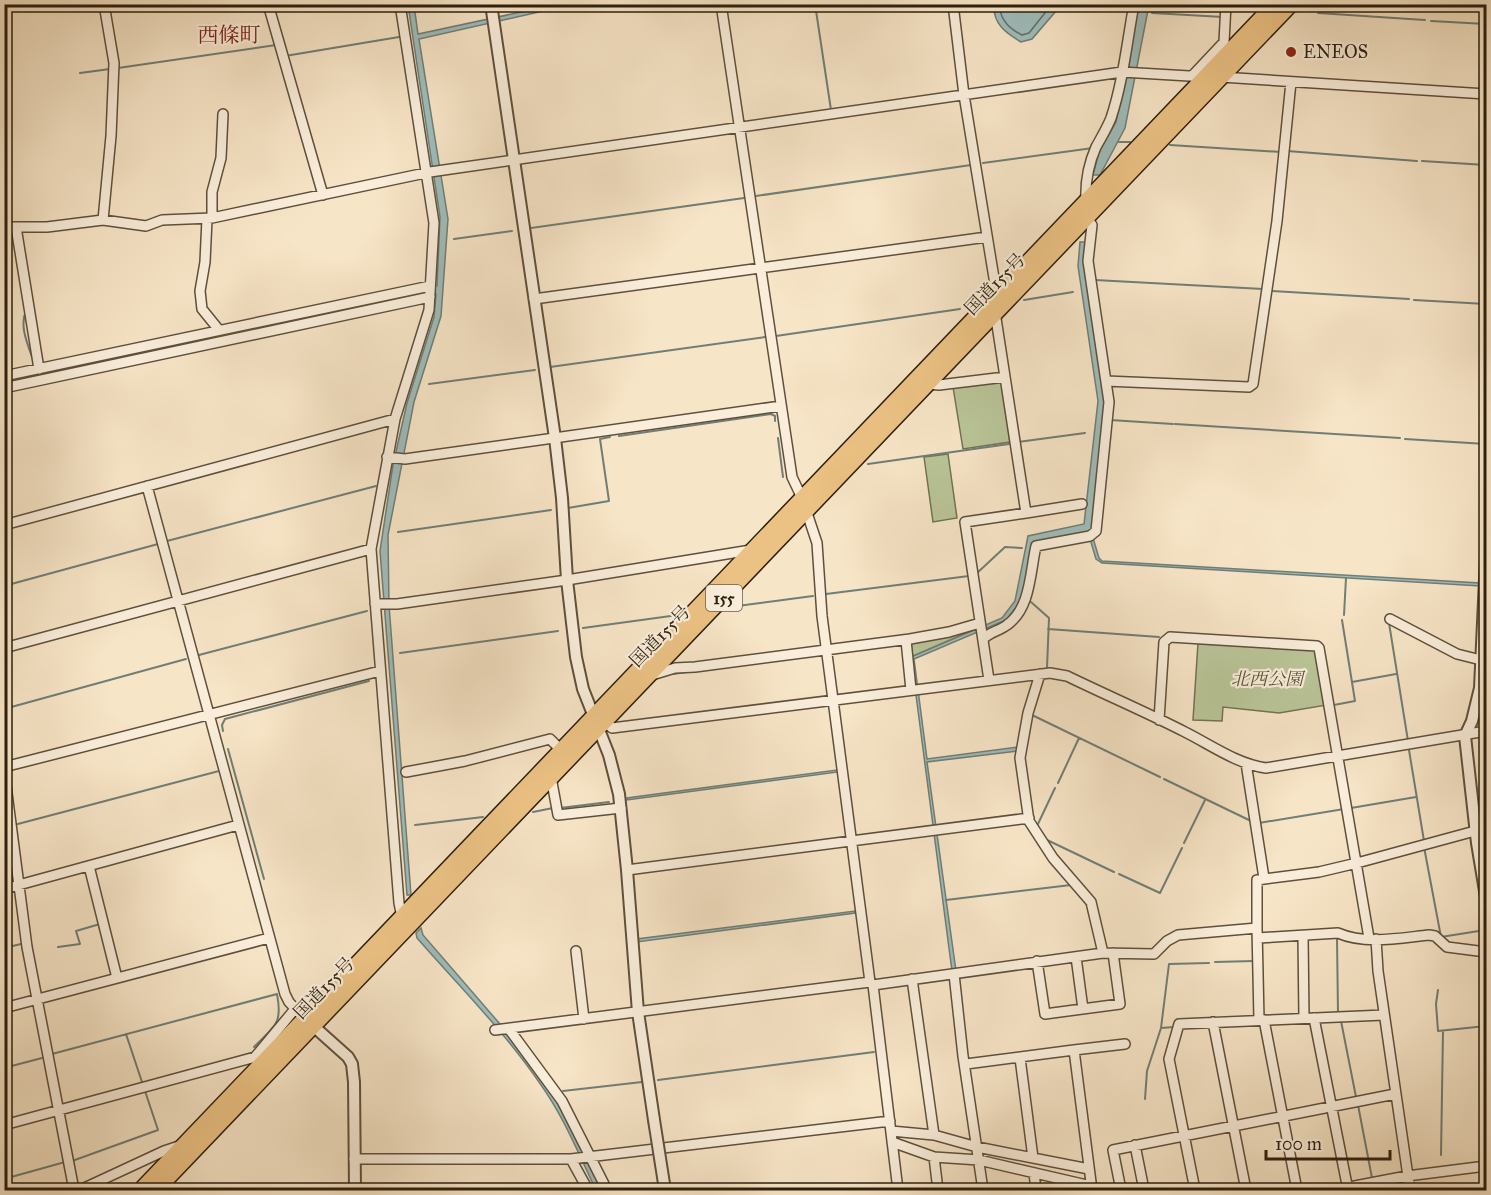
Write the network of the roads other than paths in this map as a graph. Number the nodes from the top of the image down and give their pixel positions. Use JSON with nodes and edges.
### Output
{"nodes":[{"id":1,"x":104,"y":4,"type":"edge"},
{"id":2,"x":268,"y":4,"type":"edge"},
{"id":3,"x":400,"y":4,"type":"edge"},
{"id":4,"x":721,"y":4,"type":"edge"},
{"id":5,"x":953,"y":4,"type":"edge"},
{"id":6,"x":1134,"y":4,"type":"edge"},
{"id":7,"x":1226,"y":4,"type":"edge"},
{"id":8,"x":1275,"y":4,"type":"edge"},
{"id":9,"x":1291,"y":4,"type":"edge"},
{"id":10,"x":492,"y":16,"type":"edge"},
{"id":11,"x":1122,"y":72,"type":"junction"},
{"id":12,"x":1207,"y":76,"type":"junction"},
{"id":13,"x":1291,"y":82,"type":"junction"},
{"id":14,"x":1486,"y":94,"type":"edge"},
{"id":15,"x":964,"y":95,"type":"junction"},
{"id":16,"x":223,"y":114,"type":"dead end"},
{"id":17,"x":739,"y":127,"type":"junction"},
{"id":18,"x":513,"y":160,"type":"junction"},
{"id":19,"x":428,"y":172,"type":"junction"},
{"id":20,"x":323,"y":195,"type":"junction"},
{"id":21,"x":1086,"y":209,"type":"junction"},
{"id":22,"x":209,"y":218,"type":"junction"},
{"id":23,"x":103,"y":220,"type":"junction"},
{"id":24,"x":4,"y":227,"type":"edge"},
{"id":25,"x":16,"y":227,"type":"junction"},
{"id":26,"x":987,"y":237,"type":"junction"},
{"id":27,"x":760,"y":268,"type":"junction"},
{"id":28,"x":430,"y":291,"type":"junction"},
{"id":29,"x":998,"y":293,"type":"junction"},
{"id":30,"x":534,"y":299,"type":"junction"},
{"id":31,"x":995,"y":312,"type":"junction"},
{"id":32,"x":219,"y":330,"type":"junction"},
{"id":33,"x":39,"y":369,"type":"junction"},
{"id":34,"x":4,"y":376,"type":"edge"},
{"id":35,"x":1005,"y":377,"type":"junction"},
{"id":36,"x":1106,"y":381,"type":"junction"},
{"id":37,"x":928,"y":384,"type":"junction"},
{"id":38,"x":4,"y":388,"type":"edge"},
{"id":39,"x":781,"y":406,"type":"junction"},
{"id":40,"x":395,"y":419,"type":"junction"},
{"id":41,"x":555,"y":438,"type":"junction"},
{"id":42,"x":391,"y":458,"type":"junction"},
{"id":43,"x":147,"y":486,"type":"junction"},
{"id":44,"x":1082,"y":504,"type":"dead end"},
{"id":45,"x":804,"y":505,"type":"junction"},
{"id":46,"x":1026,"y":513,"type":"junction"},
{"id":47,"x":4,"y":525,"type":"edge"},
{"id":48,"x":371,"y":549,"type":"junction"},
{"id":49,"x":753,"y":550,"type":"junction"},
{"id":50,"x":1486,"y":557,"type":"edge"},
{"id":51,"x":567,"y":580,"type":"junction"},
{"id":52,"x":178,"y":601,"type":"junction"},
{"id":53,"x":376,"y":604,"type":"junction"},
{"id":54,"x":1485,"y":609,"type":"edge"},
{"id":55,"x":1390,"y":620,"type":"dead end"},
{"id":56,"x":981,"y":630,"type":"junction"},
{"id":57,"x":906,"y":640,"type":"junction"},
{"id":58,"x":4,"y":648,"type":"edge"},
{"id":59,"x":826,"y":650,"type":"junction"},
{"id":60,"x":1481,"y":660,"type":"junction"},
{"id":61,"x":380,"y":671,"type":"junction"},
{"id":62,"x":1040,"y":675,"type":"junction"},
{"id":63,"x":648,"y":676,"type":"junction"},
{"id":64,"x":989,"y":680,"type":"junction"},
{"id":65,"x":915,"y":690,"type":"junction"},
{"id":66,"x":833,"y":701,"type":"junction"},
{"id":67,"x":208,"y":714,"type":"junction"},
{"id":68,"x":1159,"y":720,"type":"junction"},
{"id":69,"x":599,"y":724,"type":"junction"},
{"id":70,"x":1486,"y":730,"type":"edge"},
{"id":71,"x":1465,"y":736,"type":"junction"},
{"id":72,"x":562,"y":751,"type":"junction"},
{"id":73,"x":1339,"y":756,"type":"junction"},
{"id":74,"x":1246,"y":764,"type":"junction"},
{"id":75,"x":4,"y":768,"type":"edge"},
{"id":76,"x":406,"y":772,"type":"dead end"},
{"id":77,"x":551,"y":777,"type":"junction"},
{"id":78,"x":621,"y":808,"type":"junction"},
{"id":79,"x":1029,"y":818,"type":"junction"},
{"id":80,"x":238,"y":825,"type":"junction"},
{"id":81,"x":1481,"y":829,"type":"edge"},
{"id":82,"x":851,"y":841,"type":"junction"},
{"id":83,"x":1357,"y":863,"type":"junction"},
{"id":84,"x":89,"y":866,"type":"junction"},
{"id":85,"x":627,"y":870,"type":"junction"},
{"id":86,"x":1264,"y":878,"type":"junction"},
{"id":87,"x":19,"y":885,"type":"junction"},
{"id":88,"x":4,"y":889,"type":"edge"},
{"id":89,"x":1486,"y":897,"type":"edge"},
{"id":90,"x":402,"y":917,"type":"junction"},
{"id":91,"x":1258,"y":933,"type":"junction"},
{"id":92,"x":1303,"y":936,"type":"junction"},
{"id":93,"x":269,"y":938,"type":"junction"},
{"id":94,"x":1372,"y":938,"type":"junction"},
{"id":95,"x":576,"y":951,"type":"dead end"},
{"id":96,"x":1486,"y":952,"type":"edge"},
{"id":97,"x":1108,"y":953,"type":"junction"},
{"id":98,"x":1076,"y":957,"type":"junction"},
{"id":99,"x":1037,"y":961,"type":"junction"},
{"id":100,"x":954,"y":974,"type":"junction"},
{"id":101,"x":117,"y":978,"type":"junction"},
{"id":102,"x":912,"y":979,"type":"junction"},
{"id":103,"x":871,"y":983,"type":"junction"},
{"id":104,"x":36,"y":999,"type":"junction"},
{"id":105,"x":4,"y":1008,"type":"edge"},
{"id":106,"x":1083,"y":1009,"type":"junction"},
{"id":107,"x":639,"y":1012,"type":"junction"},
{"id":108,"x":1384,"y":1015,"type":"junction"},
{"id":109,"x":305,"y":1018,"type":"junction"},
{"id":110,"x":1309,"y":1018,"type":"junction"},
{"id":111,"x":584,"y":1019,"type":"junction"},
{"id":112,"x":1261,"y":1020,"type":"junction"},
{"id":113,"x":1213,"y":1022,"type":"junction"},
{"id":114,"x":1125,"y":1044,"type":"dead end"},
{"id":115,"x":1074,"y":1050,"type":"junction"},
{"id":116,"x":1020,"y":1058,"type":"junction"},
{"id":117,"x":966,"y":1064,"type":"junction"},
{"id":118,"x":1395,"y":1094,"type":"junction"},
{"id":119,"x":1332,"y":1107,"type":"junction"},
{"id":120,"x":58,"y":1110,"type":"junction"},
{"id":121,"x":1281,"y":1116,"type":"junction"},
{"id":122,"x":4,"y":1125,"type":"edge"},
{"id":123,"x":890,"y":1126,"type":"junction"},
{"id":124,"x":1233,"y":1126,"type":"junction"},
{"id":125,"x":934,"y":1135,"type":"junction"},
{"id":126,"x":1184,"y":1136,"type":"junction"},
{"id":127,"x":892,"y":1142,"type":"junction"},
{"id":128,"x":184,"y":1145,"type":"junction"},
{"id":129,"x":1136,"y":1145,"type":"junction"},
{"id":130,"x":977,"y":1147,"type":"junction"},
{"id":131,"x":590,"y":1157,"type":"junction"},
{"id":132,"x":934,"y":1157,"type":"junction"},
{"id":133,"x":1033,"y":1158,"type":"junction"},
{"id":134,"x":354,"y":1159,"type":"junction"},
{"id":135,"x":571,"y":1159,"type":"junction"},
{"id":136,"x":979,"y":1160,"type":"junction"},
{"id":137,"x":1486,"y":1166,"type":"edge"},
{"id":138,"x":1089,"y":1169,"type":"junction"},
{"id":139,"x":1034,"y":1173,"type":"junction"},
{"id":140,"x":1407,"y":1176,"type":"junction"},
{"id":141,"x":1486,"y":1184,"type":"edge"},
{"id":142,"x":1091,"y":1188,"type":"edge"},
{"id":143,"x":1348,"y":1189,"type":"edge"},
{"id":144,"x":74,"y":1191,"type":"edge"},
{"id":145,"x":80,"y":1191,"type":"edge"},
{"id":146,"x":141,"y":1191,"type":"edge"},
{"id":147,"x":156,"y":1191,"type":"edge"},
{"id":148,"x":355,"y":1191,"type":"edge"},
{"id":149,"x":588,"y":1191,"type":"edge"},
{"id":150,"x":607,"y":1191,"type":"edge"},
{"id":151,"x":665,"y":1191,"type":"edge"},
{"id":152,"x":898,"y":1191,"type":"edge"},
{"id":153,"x":938,"y":1191,"type":"edge"},
{"id":154,"x":983,"y":1191,"type":"edge"},
{"id":155,"x":1036,"y":1191,"type":"edge"},
{"id":156,"x":1121,"y":1191,"type":"edge"},
{"id":157,"x":1144,"y":1191,"type":"edge"},
{"id":158,"x":1195,"y":1191,"type":"edge"},
{"id":159,"x":1246,"y":1191,"type":"edge"},
{"id":160,"x":1297,"y":1191,"type":"edge"},
{"id":161,"x":1334,"y":1191,"type":"edge"},
{"id":162,"x":1410,"y":1191,"type":"edge"},
{"id":163,"x":1486,"y":1191,"type":"edge"}],
"edges":[{"from":1,"to":23,"type":"street"},
{"from":2,"to":20,"type":"street"},
{"from":3,"to":19,"type":"street"},
{"from":4,"to":17,"type":"street"},
{"from":5,"to":15,"type":"street"},
{"from":6,"to":11,"type":"street"},
{"from":7,"to":12,"type":"street"},
{"from":8,"to":12,"type":"highway","name":"国道155号","number":"155"},
{"from":9,"to":12,"type":"highway","name":"国道155号","number":"155"},
{"from":10,"to":18,"type":"street"},
{"from":11,"to":12,"type":"street"},
{"from":11,"to":15,"type":"street"},
{"from":11,"to":21,"type":"street"},
{"from":12,"to":13,"type":"street"},
{"from":12,"to":21,"type":"highway","name":"国道155号","number":"155"},
{"from":13,"to":14,"type":"street"},
{"from":13,"to":36,"type":"street"},
{"from":15,"to":17,"type":"street"},
{"from":15,"to":26,"type":"street"},
{"from":16,"to":22,"type":"street"},
{"from":17,"to":18,"type":"street"},
{"from":17,"to":27,"type":"street"},
{"from":18,"to":19,"type":"street"},
{"from":18,"to":30,"type":"street"},
{"from":19,"to":20,"type":"street"},
{"from":19,"to":28,"type":"street"},
{"from":20,"to":22,"type":"street"},
{"from":21,"to":29,"type":"highway","name":"国道155号","number":"155"},
{"from":21,"to":31,"type":"highway","name":"国道155号","number":"155"},
{"from":21,"to":36,"type":"street"},
{"from":22,"to":23,"type":"street"},
{"from":22,"to":32,"type":"street"},
{"from":23,"to":25,"type":"street"},
{"from":24,"to":25,"type":"street"},
{"from":25,"to":33,"type":"street"},
{"from":26,"to":27,"type":"street"},
{"from":26,"to":29,"type":"street"},
{"from":27,"to":30,"type":"street"},
{"from":27,"to":39,"type":"street"},
{"from":28,"to":32,"type":"street"},
{"from":28,"to":38,"type":"street"},
{"from":28,"to":40,"type":"street"},
{"from":29,"to":45,"type":"highway","name":"国道155号","number":"155"},
{"from":30,"to":41,"type":"street"},
{"from":31,"to":35,"type":"street"},
{"from":31,"to":37,"type":"highway","name":"国道155号","number":"155"},
{"from":32,"to":33,"type":"street"},
{"from":33,"to":34,"type":"street"},
{"from":35,"to":37,"type":"street"},
{"from":35,"to":46,"type":"street"},
{"from":36,"to":56,"type":"street"},
{"from":37,"to":45,"type":"highway","name":"国道155号","number":"155"},
{"from":39,"to":41,"type":"street"},
{"from":39,"to":45,"type":"street"},
{"from":40,"to":42,"type":"street"},
{"from":40,"to":43,"type":"street"},
{"from":41,"to":42,"type":"street"},
{"from":41,"to":51,"type":"street"},
{"from":42,"to":48,"type":"street"},
{"from":43,"to":47,"type":"street"},
{"from":43,"to":52,"type":"street"},
{"from":44,"to":46,"type":"street"},
{"from":45,"to":49,"type":"highway","name":"国道155号","number":"155"},
{"from":45,"to":59,"type":"street"},
{"from":45,"to":63,"type":"highway","name":"国道155号","number":"155"},
{"from":46,"to":56,"type":"street"},
{"from":48,"to":52,"type":"street"},
{"from":48,"to":53,"type":"street"},
{"from":49,"to":51,"type":"street"},
{"from":49,"to":69,"type":"highway","name":"国道155号","number":"155"},
{"from":50,"to":54,"type":"street"},
{"from":51,"to":53,"type":"street"},
{"from":51,"to":69,"type":"street"},
{"from":52,"to":58,"type":"street"},
{"from":52,"to":67,"type":"street"},
{"from":53,"to":61,"type":"street"},
{"from":54,"to":60,"type":"street"},
{"from":55,"to":60,"type":"street"},
{"from":56,"to":57,"type":"street"},
{"from":56,"to":64,"type":"street"},
{"from":57,"to":59,"type":"street"},
{"from":57,"to":65,"type":"street"},
{"from":59,"to":63,"type":"street"},
{"from":59,"to":66,"type":"street"},
{"from":60,"to":71,"type":"street"},
{"from":61,"to":67,"type":"street"},
{"from":61,"to":90,"type":"street"},
{"from":62,"to":64,"type":"street"},
{"from":62,"to":68,"type":"street"},
{"from":62,"to":79,"type":"street"},
{"from":63,"to":69,"type":"highway","name":"国道155号","number":"155"},
{"from":64,"to":65,"type":"street"},
{"from":65,"to":66,"type":"street"},
{"from":66,"to":69,"type":"street"},
{"from":66,"to":82,"type":"street"},
{"from":67,"to":75,"type":"street"},
{"from":67,"to":80,"type":"street"},
{"from":68,"to":73,"type":"street"},
{"from":68,"to":74,"type":"street"},
{"from":69,"to":72,"type":"highway","name":"国道155号","number":"155"},
{"from":69,"to":77,"type":"highway","name":"国道155号","number":"155"},
{"from":69,"to":78,"type":"street"},
{"from":70,"to":71,"type":"street"},
{"from":71,"to":73,"type":"street"},
{"from":71,"to":81,"type":"street"},
{"from":72,"to":76,"type":"street"},
{"from":72,"to":90,"type":"highway","name":"国道155号","number":"155"},
{"from":73,"to":74,"type":"street"},
{"from":73,"to":83,"type":"street"},
{"from":74,"to":86,"type":"street"},
{"from":75,"to":87,"type":"street"},
{"from":77,"to":78,"type":"street"},
{"from":77,"to":109,"type":"highway","name":"国道155号","number":"155"},
{"from":78,"to":85,"type":"street"},
{"from":79,"to":82,"type":"street"},
{"from":79,"to":97,"type":"street"},
{"from":80,"to":84,"type":"street"},
{"from":80,"to":93,"type":"street"},
{"from":81,"to":83,"type":"street"},
{"from":81,"to":89,"type":"street"},
{"from":82,"to":85,"type":"street"},
{"from":82,"to":103,"type":"street"},
{"from":83,"to":86,"type":"street"},
{"from":83,"to":94,"type":"street"},
{"from":84,"to":87,"type":"street"},
{"from":84,"to":101,"type":"street"},
{"from":85,"to":107,"type":"street"},
{"from":86,"to":91,"type":"street"},
{"from":87,"to":88,"type":"street"},
{"from":87,"to":104,"type":"street"},
{"from":90,"to":109,"type":"highway","name":"国道155号","number":"155"},
{"from":91,"to":92,"type":"street"},
{"from":91,"to":97,"type":"street"},
{"from":91,"to":112,"type":"street"},
{"from":92,"to":94,"type":"street"},
{"from":92,"to":110,"type":"street"},
{"from":93,"to":101,"type":"street"},
{"from":93,"to":109,"type":"street"},
{"from":94,"to":96,"type":"street"},
{"from":94,"to":108,"type":"street"},
{"from":95,"to":111,"type":"street"},
{"from":97,"to":98,"type":"street"},
{"from":97,"to":106,"type":"street"},
{"from":98,"to":99,"type":"street"},
{"from":98,"to":106,"type":"street"},
{"from":99,"to":100,"type":"street"},
{"from":99,"to":106,"type":"street"},
{"from":100,"to":102,"type":"street"},
{"from":100,"to":117,"type":"street"},
{"from":101,"to":104,"type":"street"},
{"from":102,"to":103,"type":"street"},
{"from":102,"to":125,"type":"street"},
{"from":103,"to":107,"type":"street"},
{"from":103,"to":123,"type":"street"},
{"from":104,"to":105,"type":"street"},
{"from":104,"to":120,"type":"street"},
{"from":107,"to":111,"type":"street"},
{"from":107,"to":151,"type":"street","bridge":true},
{"from":108,"to":110,"type":"street"},
{"from":108,"to":118,"type":"street"},
{"from":109,"to":120,"type":"street"},
{"from":109,"to":128,"type":"highway","name":"国道155号","number":"155"},
{"from":109,"to":134,"type":"street"},
{"from":109,"to":147,"type":"highway","name":"国道155号","number":"155"},
{"from":110,"to":112,"type":"street"},
{"from":110,"to":119,"type":"street"},
{"from":111,"to":131,"type":"street"},
{"from":112,"to":113,"type":"street"},
{"from":112,"to":121,"type":"street"},
{"from":113,"to":124,"type":"street"},
{"from":113,"to":126,"type":"street"},
{"from":114,"to":115,"type":"street"},
{"from":115,"to":116,"type":"street"},
{"from":115,"to":138,"type":"street"},
{"from":116,"to":117,"type":"street"},
{"from":116,"to":133,"type":"street"},
{"from":117,"to":130,"type":"street"},
{"from":118,"to":119,"type":"street"},
{"from":118,"to":140,"type":"street"},
{"from":119,"to":121,"type":"street"},
{"from":119,"to":143,"type":"street"},
{"from":120,"to":122,"type":"street"},
{"from":120,"to":144,"type":"street"},
{"from":121,"to":124,"type":"street"},
{"from":121,"to":160,"type":"street"},
{"from":123,"to":125,"type":"street"},
{"from":123,"to":127,"type":"street"},
{"from":123,"to":131,"type":"street"},
{"from":124,"to":126,"type":"street"},
{"from":124,"to":159,"type":"street"},
{"from":125,"to":130,"type":"street"},
{"from":126,"to":129,"type":"street"},
{"from":126,"to":158,"type":"street"},
{"from":127,"to":132,"type":"street"},
{"from":127,"to":152,"type":"street"},
{"from":128,"to":145,"type":"street"},
{"from":128,"to":146,"type":"highway","name":"国道155号","number":"155"},
{"from":129,"to":156,"type":"street"},
{"from":129,"to":157,"type":"street"},
{"from":130,"to":133,"type":"street"},
{"from":130,"to":136,"type":"street"},
{"from":131,"to":135,"type":"street"},
{"from":131,"to":150,"type":"street"},
{"from":132,"to":136,"type":"street"},
{"from":132,"to":153,"type":"street"},
{"from":133,"to":138,"type":"street"},
{"from":134,"to":135,"type":"street"},
{"from":134,"to":148,"type":"street"},
{"from":135,"to":149,"type":"street"},
{"from":136,"to":139,"type":"street"},
{"from":136,"to":154,"type":"street"},
{"from":137,"to":140,"type":"street"},
{"from":138,"to":142,"type":"street"},
{"from":139,"to":142,"type":"street"},
{"from":139,"to":155,"type":"street"},
{"from":140,"to":143,"type":"street"},
{"from":140,"to":162,"type":"street"},
{"from":141,"to":163,"type":"street"},
{"from":143,"to":161,"type":"street"}]}
